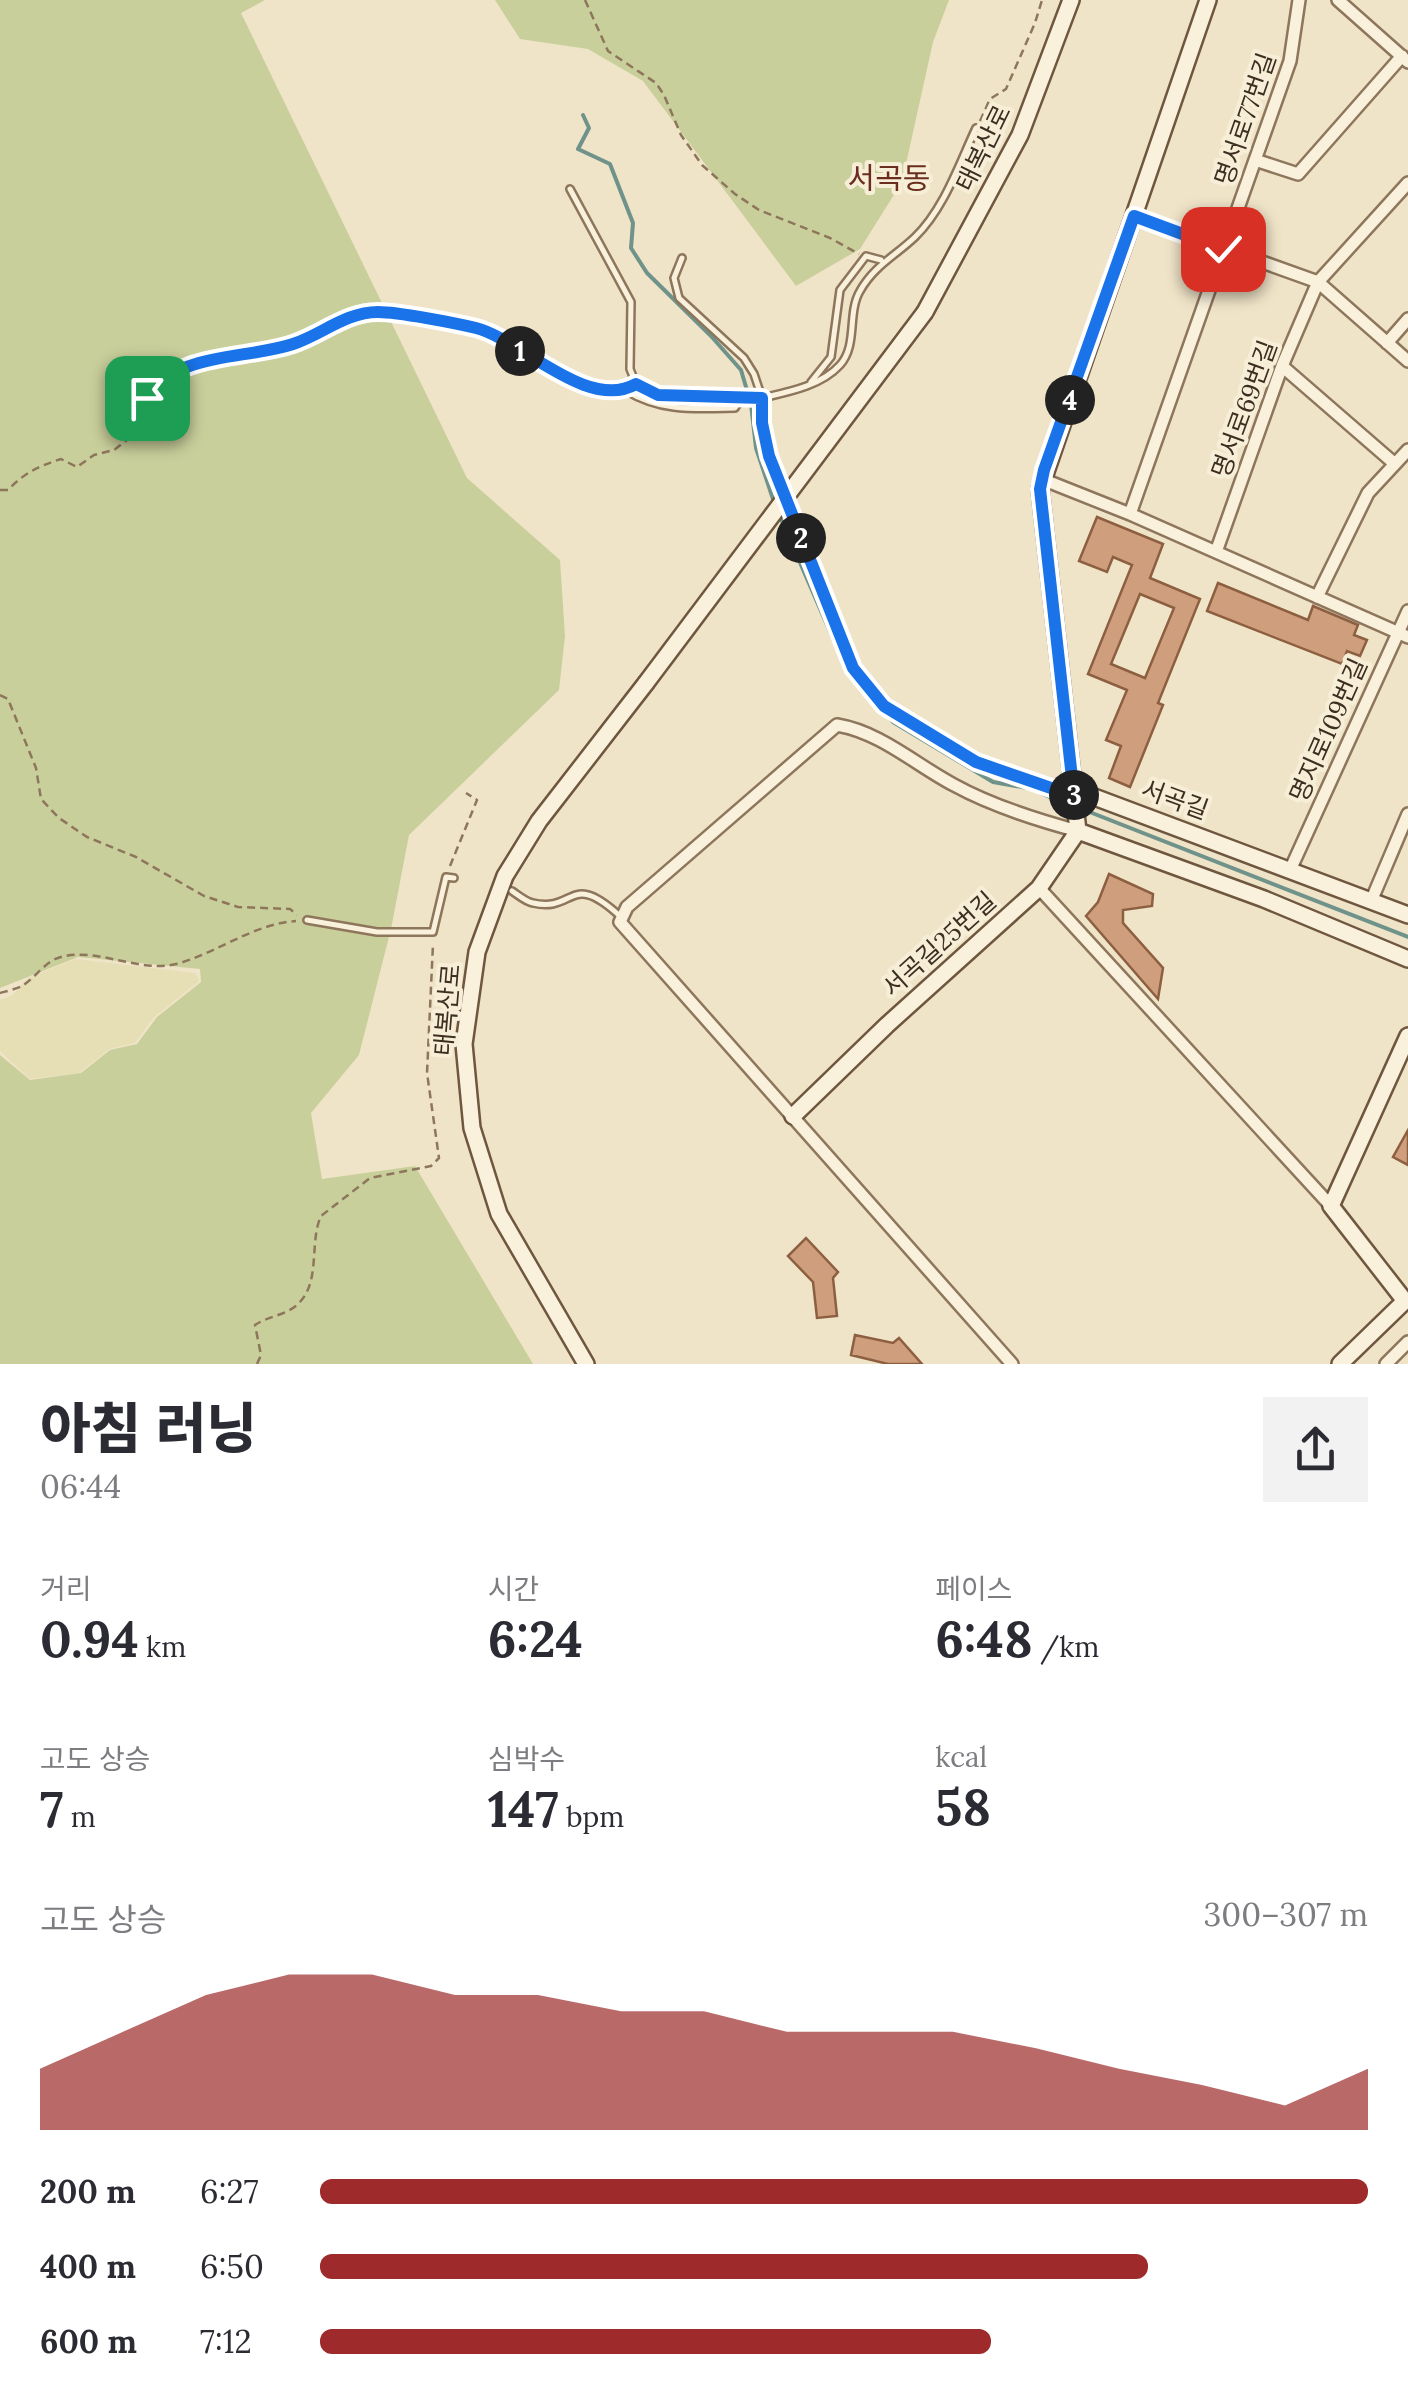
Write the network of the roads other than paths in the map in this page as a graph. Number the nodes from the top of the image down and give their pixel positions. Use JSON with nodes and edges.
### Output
{"nodes":[{"id":1,"x":1071,"y":0,"type":"edge"},
{"id":2,"x":1208,"y":0,"type":"edge"},
{"id":3,"x":1299,"y":0,"type":"edge"},
{"id":4,"x":1338,"y":0,"type":"edge"},
{"id":5,"x":1405,"y":59,"type":"edge"},
{"id":6,"x":976,"y":128,"type":"road end"},
{"id":7,"x":1255,"y":160,"type":"junction"},
{"id":8,"x":1408,"y":184,"type":"edge"},
{"id":9,"x":570,"y":189,"type":"dead end"},
{"id":10,"x":1134,"y":216,"type":"junction"},
{"id":11,"x":1223,"y":249,"type":"junction"},
{"id":12,"x":682,"y":258,"type":"dead end"},
{"id":13,"x":884,"y":261,"type":"junction"},
{"id":14,"x":1318,"y":282,"type":"junction"},
{"id":15,"x":376,"y":312,"type":"road end"},
{"id":16,"x":1408,"y":320,"type":"edge"},
{"id":17,"x":1387,"y":343,"type":"junction"},
{"id":18,"x":1408,"y":361,"type":"edge"},
{"id":19,"x":1282,"y":366,"type":"junction"},
{"id":20,"x":636,"y":384,"type":"junction"},
{"id":21,"x":809,"y":384,"type":"junction"},
{"id":22,"x":625,"y":390,"type":"junction"},
{"id":23,"x":742,"y":398,"type":"junction"},
{"id":24,"x":762,"y":398,"type":"junction"},
{"id":25,"x":1408,"y":450,"type":"edge"},
{"id":26,"x":1395,"y":464,"type":"junction"},
{"id":27,"x":1042,"y":479,"type":"junction"},
{"id":28,"x":1130,"y":514,"type":"junction"},
{"id":29,"x":1216,"y":552,"type":"junction"},
{"id":30,"x":1317,"y":597,"type":"junction"},
{"id":31,"x":1408,"y":612,"type":"edge"},
{"id":32,"x":1403,"y":635,"type":"edge"},
{"id":33,"x":1074,"y":792,"type":"junction"},
{"id":34,"x":1408,"y":814,"type":"edge"},
{"id":35,"x":1078,"y":832,"type":"junction"},
{"id":36,"x":1291,"y":868,"type":"junction"},
{"id":37,"x":450,"y":878,"type":"road end"},
{"id":38,"x":1039,"y":888,"type":"junction"},
{"id":39,"x":512,"y":892,"type":"dead end"},
{"id":40,"x":1372,"y":899,"type":"junction"},
{"id":41,"x":1408,"y":914,"type":"edge"},
{"id":42,"x":622,"y":917,"type":"junction"},
{"id":43,"x":307,"y":920,"type":"road end"},
{"id":44,"x":1408,"y":959,"type":"edge"},
{"id":45,"x":1408,"y":1036,"type":"edge"},
{"id":46,"x":792,"y":1116,"type":"junction"},
{"id":47,"x":1330,"y":1206,"type":"junction"},
{"id":48,"x":1408,"y":1342,"type":"edge"},
{"id":49,"x":586,"y":1364,"type":"edge"},
{"id":50,"x":1012,"y":1364,"type":"edge"},
{"id":51,"x":1340,"y":1364,"type":"edge"},
{"id":52,"x":1386,"y":1364,"type":"edge"}],
"edges":[{"from":1,"to":49,"type":"street","name":"태복산로","bridge":true},
{"from":2,"to":10,"type":"street"},
{"from":3,"to":7,"type":"street","name":"명서로77번길"},
{"from":4,"to":5,"type":"street"},
{"from":5,"to":7,"type":"street"},
{"from":6,"to":13,"type":"lane"},
{"from":7,"to":11,"type":"street","name":"명서로77번길"},
{"from":8,"to":14,"type":"street"},
{"from":9,"to":20,"type":"lane"},
{"from":10,"to":11,"type":"street"},
{"from":10,"to":27,"type":"street"},
{"from":11,"to":14,"type":"street"},
{"from":11,"to":28,"type":"street"},
{"from":12,"to":24,"type":"lane"},
{"from":13,"to":21,"type":"lane"},
{"from":13,"to":21,"type":"lane"},
{"from":14,"to":17,"type":"street"},
{"from":14,"to":19,"type":"street","name":"명서로69번길"},
{"from":15,"to":22,"type":"lane"},
{"from":16,"to":17,"type":"street"},
{"from":17,"to":18,"type":"street"},
{"from":19,"to":26,"type":"street"},
{"from":19,"to":29,"type":"street","name":"명서로69번길"},
{"from":20,"to":22,"type":"lane"},
{"from":20,"to":23,"type":"lane"},
{"from":21,"to":24,"type":"lane"},
{"from":22,"to":23,"type":"lane"},
{"from":23,"to":24,"type":"lane"},
{"from":24,"to":33,"type":"lane"},
{"from":25,"to":26,"type":"street"},
{"from":26,"to":30,"type":"street"},
{"from":27,"to":28,"type":"street"},
{"from":27,"to":33,"type":"street"},
{"from":28,"to":29,"type":"street"},
{"from":29,"to":30,"type":"street"},
{"from":30,"to":32,"type":"street"},
{"from":31,"to":32,"type":"street","name":"명지로109번길"},
{"from":32,"to":36,"type":"street","name":"명지로109번길"},
{"from":33,"to":35,"type":"street"},
{"from":33,"to":36,"type":"street","name":"서곡길"},
{"from":34,"to":40,"type":"street"},
{"from":35,"to":38,"type":"street","name":"서곡길25번길"},
{"from":35,"to":42,"type":"street"},
{"from":35,"to":44,"type":"street"},
{"from":36,"to":40,"type":"street","name":"서곡길"},
{"from":37,"to":43,"type":"lane"},
{"from":38,"to":46,"type":"street","name":"서곡길25번길"},
{"from":38,"to":47,"type":"street"},
{"from":39,"to":42,"type":"lane"},
{"from":40,"to":41,"type":"street","name":"서곡길"},
{"from":42,"to":46,"type":"street"},
{"from":45,"to":47,"type":"street"},
{"from":46,"to":50,"type":"street"},
{"from":47,"to":51,"type":"street"},
{"from":48,"to":52,"type":"street"}]}
